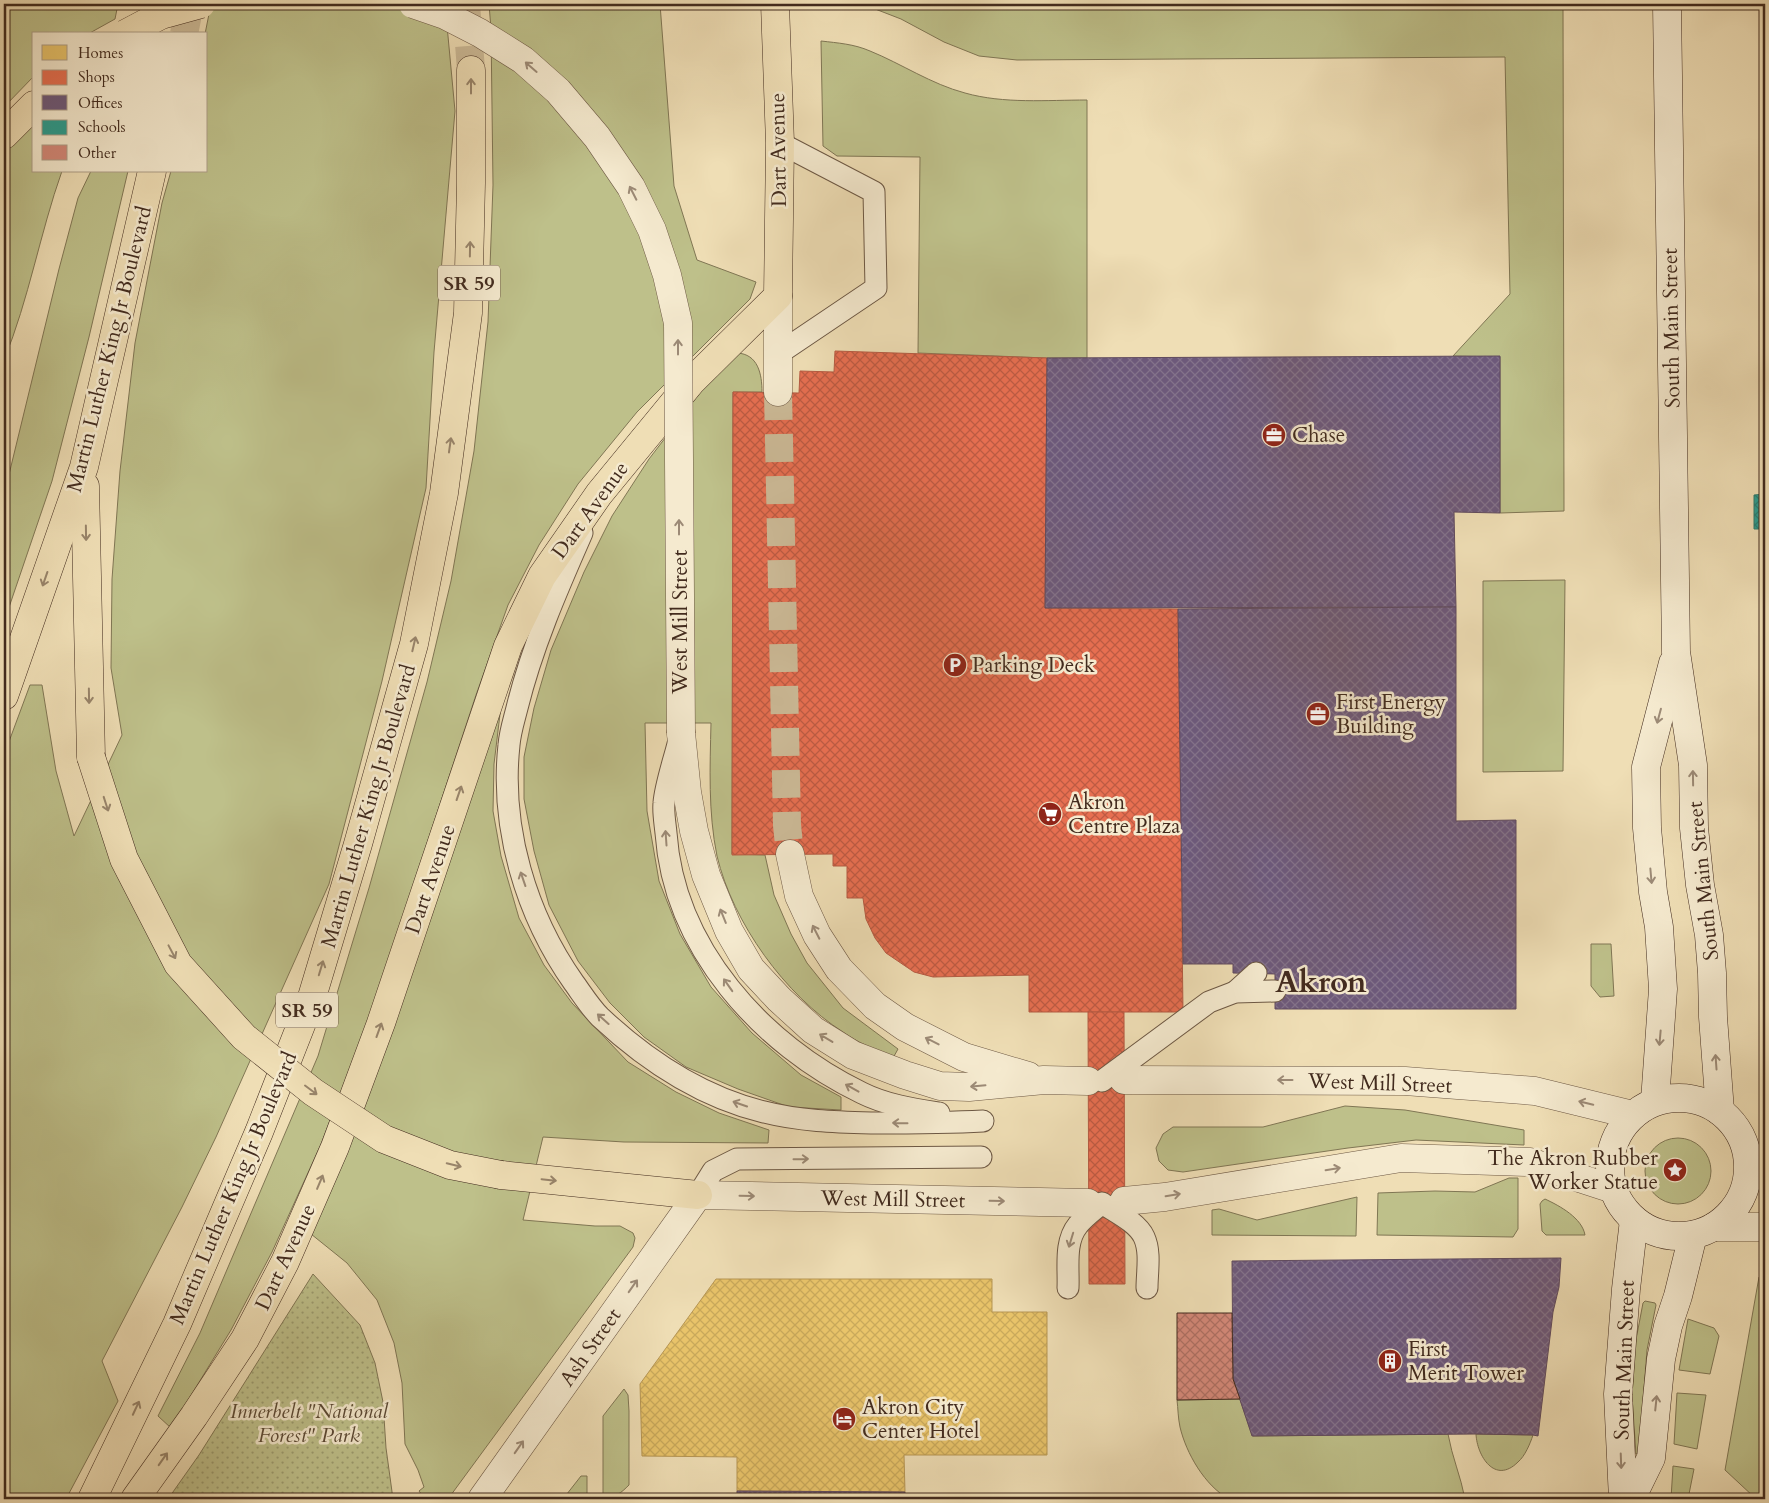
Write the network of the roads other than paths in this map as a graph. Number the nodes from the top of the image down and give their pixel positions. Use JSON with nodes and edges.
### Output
{"nodes":[{"id":1,"x":201,"y":4,"type":"edge"},
{"id":2,"x":413,"y":4,"type":"edge"},
{"id":3,"x":775,"y":4,"type":"edge"},
{"id":4,"x":1666,"y":4,"type":"edge"},
{"id":5,"x":129,"y":32,"type":"edge"},
{"id":6,"x":471,"y":70,"type":"tunnel mouth"},
{"id":7,"x":32,"y":107,"type":"edge"},
{"id":8,"x":4,"y":135,"type":"edge"},
{"id":9,"x":780,"y":143,"type":"junction"},
{"id":10,"x":152,"y":172,"type":"edge"},
{"id":11,"x":778,"y":296,"type":"junction"},
{"id":12,"x":778,"y":354,"type":"junction"},
{"id":13,"x":778,"y":392,"type":"tunnel mouth"},
{"id":14,"x":84,"y":467,"type":"junction"},
{"id":15,"x":599,"y":494,"type":"junction"},
{"id":16,"x":1676,"y":652,"type":"junction"},
{"id":17,"x":4,"y":696,"type":"edge"},
{"id":18,"x":681,"y":733,"type":"junction"},
{"id":19,"x":790,"y":854,"type":"tunnel mouth"},
{"id":20,"x":1256,"y":973,"type":"dead end"},
{"id":21,"x":1275,"y":991,"type":"dead end"},
{"id":22,"x":1235,"y":992,"type":"junction"},
{"id":23,"x":1044,"y":1080,"type":"junction"},
{"id":24,"x":1105,"y":1081,"type":"junction"},
{"id":25,"x":1644,"y":1108,"type":"junction"},
{"id":26,"x":1720,"y":1110,"type":"junction"},
{"id":27,"x":981,"y":1156,"type":"dead end"},
{"id":28,"x":1757,"y":1160,"type":"edge"},
{"id":29,"x":1613,"y":1189,"type":"junction"},
{"id":30,"x":698,"y":1195,"type":"junction"},
{"id":31,"x":1124,"y":1201,"type":"dead end"},
{"id":32,"x":1088,"y":1203,"type":"dead end"},
{"id":33,"x":1634,"y":1220,"type":"junction"},
{"id":34,"x":1765,"y":1228,"type":"edge"},
{"id":35,"x":1703,"y":1231,"type":"junction"},
{"id":36,"x":1068,"y":1288,"type":"dead end"},
{"id":37,"x":1147,"y":1288,"type":"dead end"},
{"id":38,"x":92,"y":1499,"type":"edge"},
{"id":39,"x":135,"y":1499,"type":"edge"},
{"id":40,"x":482,"y":1499,"type":"edge"},
{"id":41,"x":1622,"y":1499,"type":"edge"},
{"id":42,"x":1631,"y":1499,"type":"edge"}],
"edges":[{"from":1,"to":5,"type":"main road","bridge":true},
{"from":18,"to":2,"type":"street","name":"West Mill Street","one_way":true,"bridge":true},
{"from":3,"to":9,"type":"main road","name":"Dart Avenue"},
{"from":4,"to":16,"type":"street","name":"South Main Street"},
{"from":38,"to":6,"type":"main road","name":"Martin Luther King Jr Boulevard","number":"SR 59","one_way":true},
{"from":7,"to":8,"type":"main road"},
{"from":9,"to":11,"type":"main road","name":"Dart Avenue"},
{"from":9,"to":12,"type":"lane"},
{"from":10,"to":14,"type":"main road","name":"Martin Luther King Jr Boulevard"},
{"from":11,"to":12,"type":"street","name":"Dart Avenue"},
{"from":11,"to":15,"type":"main road","name":"Dart Avenue"},
{"from":12,"to":13,"type":"street","name":"Dart Avenue"},
{"from":14,"to":17,"type":"main road","name":"Martin Luther King Jr Boulevard","one_way":true},
{"from":14,"to":30,"type":"main road","one_way":true,"bridge":true},
{"from":15,"to":18,"type":"lane"},
{"from":39,"to":15,"type":"main road","name":"Dart Avenue","one_way":true},
{"from":16,"to":25,"type":"street","name":"South Main Street","one_way":true},
{"from":26,"to":16,"type":"street","name":"South Main Street","one_way":true},
{"from":23,"to":18,"type":"street","name":"West Mill Street","one_way":true},
{"from":23,"to":19,"type":"street","one_way":true},
{"from":20,"to":22,"type":"lane"},
{"from":21,"to":22,"type":"lane"},
{"from":22,"to":24,"type":"lane"},
{"from":23,"to":24,"type":"street","name":"West Mill Street"},
{"from":25,"to":24,"type":"street","name":"West Mill Street","one_way":true},
{"from":25,"to":26,"type":"street"},
{"from":25,"to":29,"type":"street"},
{"from":26,"to":28,"type":"street"},
{"from":30,"to":27,"type":"lane","one_way":true},
{"from":28,"to":35,"type":"street"},
{"from":31,"to":29,"type":"street","one_way":true},
{"from":29,"to":33,"type":"street"},
{"from":30,"to":32,"type":"street","name":"West Mill Street","one_way":true},
{"from":40,"to":30,"type":"street","name":"Ash Street","one_way":true},
{"from":33,"to":35,"type":"street"},
{"from":33,"to":41,"type":"street","name":"South Main Street","one_way":true},
{"from":34,"to":35,"type":"street"},
{"from":42,"to":35,"type":"street","name":"South Main Street","one_way":true},
{"from":37,"to":36,"type":"lane","one_way":true}]}
